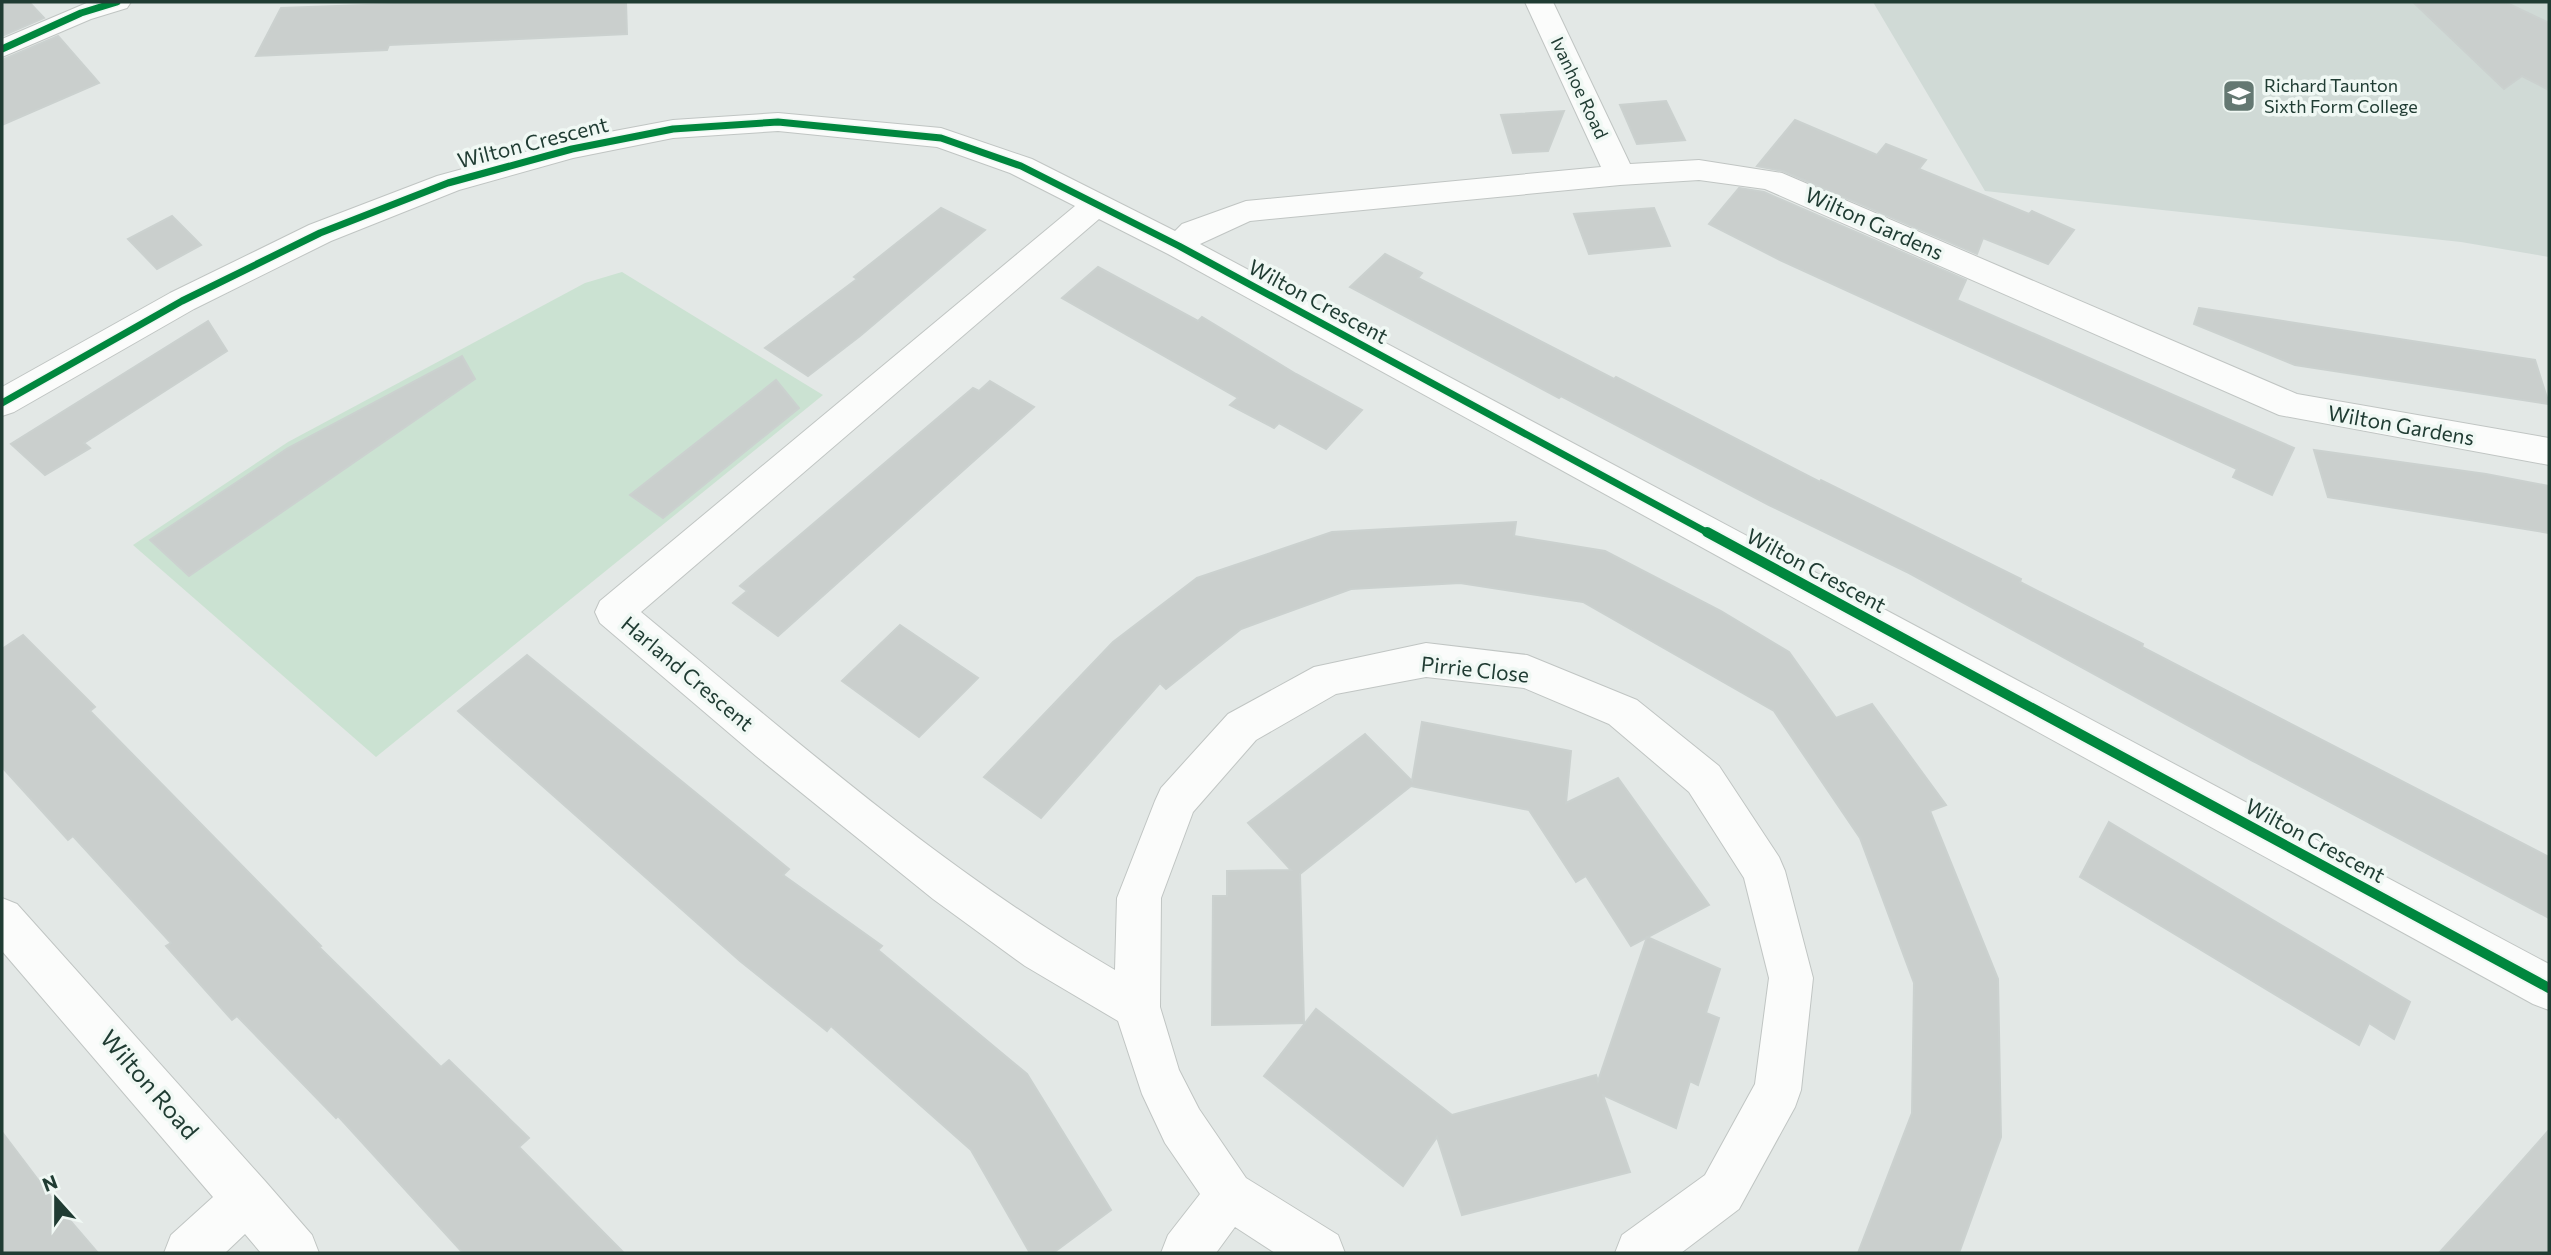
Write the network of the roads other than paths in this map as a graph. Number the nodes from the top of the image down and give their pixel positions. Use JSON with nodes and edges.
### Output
{"nodes":[{"id":1,"x":117,"y":2,"type":"edge"},
{"id":2,"x":1539,"y":2,"type":"edge"},
{"id":3,"x":2,"y":49,"type":"edge"},
{"id":4,"x":1620,"y":175,"type":"junction"},
{"id":5,"x":1097,"y":204,"type":"junction"},
{"id":6,"x":1179,"y":246,"type":"junction"},
{"id":7,"x":2,"y":403,"type":"edge"},
{"id":8,"x":2549,"y":451,"type":"edge"},
{"id":9,"x":2,"y":919,"type":"edge"},
{"id":10,"x":2549,"y":988,"type":"edge"},
{"id":11,"x":1137,"y":1007,"type":"junction"},
{"id":12,"x":1229,"y":1195,"type":"junction"},
{"id":13,"x":248,"y":1198,"type":"junction"},
{"id":14,"x":189,"y":1253,"type":"edge"},
{"id":15,"x":294,"y":1253,"type":"edge"},
{"id":16,"x":1185,"y":1253,"type":"edge"},
{"id":17,"x":1320,"y":1253,"type":"edge"},
{"id":18,"x":1640,"y":1253,"type":"edge"}],
"edges":[{"from":1,"to":3,"type":"street"},
{"from":2,"to":4,"type":"street","name":"Ivanhoe Road"},
{"from":4,"to":6,"type":"street","name":"Wilton Gardens"},
{"from":4,"to":8,"type":"street","name":"Wilton Gardens"},
{"from":5,"to":6,"type":"street","name":"Wilton Crescent"},
{"from":5,"to":7,"type":"street","name":"Wilton Crescent"},
{"from":5,"to":11,"type":"street","name":"Harland Crescent"},
{"from":6,"to":10,"type":"street","name":"Wilton Crescent"},
{"from":9,"to":13,"type":"street","name":"Wilton Road"},
{"from":11,"to":12,"type":"street","name":"Pirrie Close"},
{"from":11,"to":18,"type":"street","name":"Pirrie Close"},
{"from":12,"to":16,"type":"street"},
{"from":12,"to":17,"type":"street","name":"Pirrie Close"},
{"from":13,"to":14,"type":"street"},
{"from":13,"to":15,"type":"street","name":"Wilton Road"}]}
